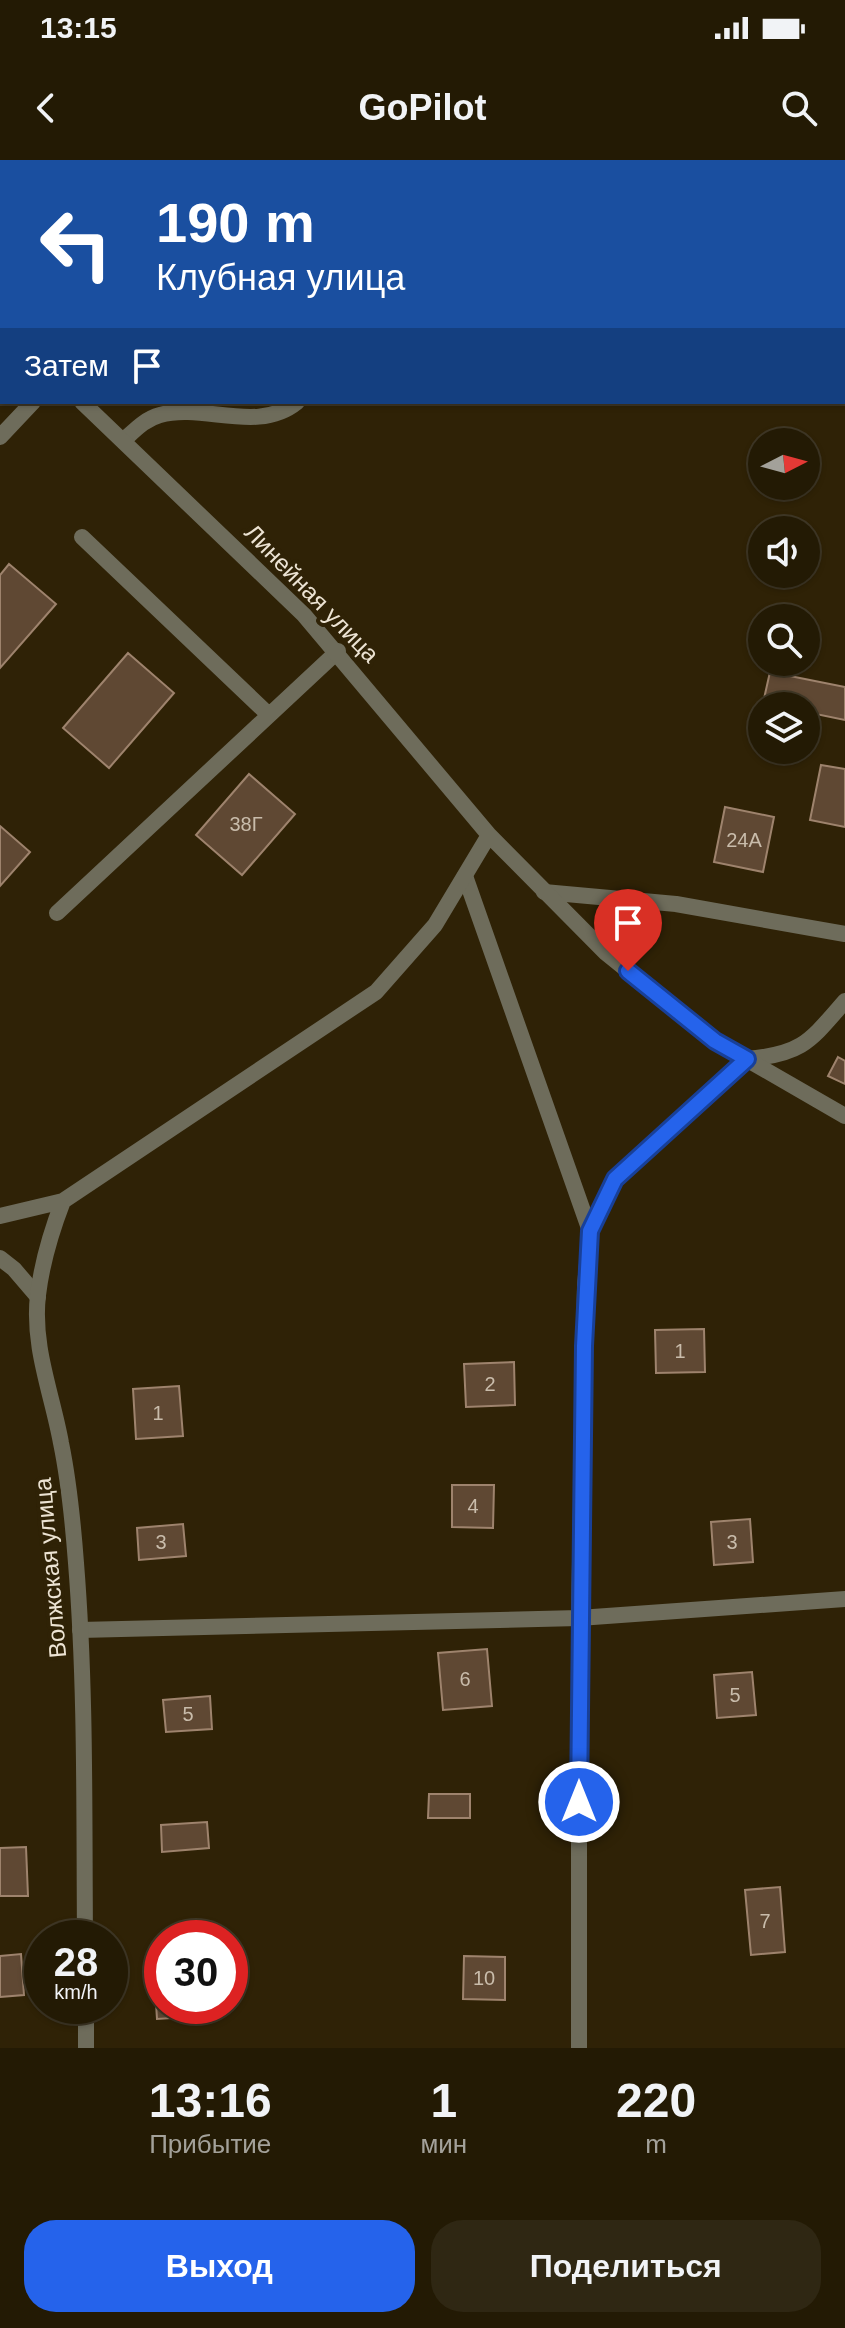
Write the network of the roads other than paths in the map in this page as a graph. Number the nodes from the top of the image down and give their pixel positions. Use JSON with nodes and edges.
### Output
{"nodes":[{"id":1,"x":31,"y":404,"type":"edge"},
{"id":2,"x":84,"y":404,"type":"edge"},
{"id":3,"x":294,"y":404,"type":"edge"},
{"id":4,"x":0,"y":437,"type":"edge"},
{"id":5,"x":124,"y":440,"type":"junction"},
{"id":6,"x":82,"y":537,"type":"dead end"},
{"id":7,"x":338,"y":651,"type":"junction"},
{"id":8,"x":269,"y":715,"type":"junction"},
{"id":9,"x":489,"y":835,"type":"junction"},
{"id":10,"x":465,"y":876,"type":"junction"},
{"id":11,"x":544,"y":892,"type":"junction"},
{"id":12,"x":57,"y":913,"type":"dead end"},
{"id":13,"x":845,"y":934,"type":"edge"},
{"id":14,"x":845,"y":1001,"type":"edge"},
{"id":15,"x":747,"y":1059,"type":"junction"},
{"id":16,"x":845,"y":1116,"type":"edge"},
{"id":17,"x":63,"y":1201,"type":"junction"},
{"id":18,"x":0,"y":1216,"type":"edge"},
{"id":19,"x":590,"y":1231,"type":"junction"},
{"id":20,"x":0,"y":1258,"type":"edge"},
{"id":21,"x":38,"y":1297,"type":"junction"},
{"id":22,"x":845,"y":1599,"type":"edge"},
{"id":23,"x":579,"y":1618,"type":"junction"},
{"id":24,"x":80,"y":1630,"type":"junction"},
{"id":25,"x":85,"y":1920,"type":"edge"},
{"id":26,"x":86,"y":2024,"type":"edge"},
{"id":27,"x":86,"y":2048,"type":"edge"},
{"id":28,"x":579,"y":2048,"type":"edge"}],
"edges":[{"from":1,"to":4,"type":"street"},
{"from":2,"to":5,"type":"street","name":"Линейная улица"},
{"from":3,"to":5,"type":"street"},
{"from":5,"to":7,"type":"street","name":"Линейная улица"},
{"from":6,"to":8,"type":"street"},
{"from":7,"to":8,"type":"street"},
{"from":7,"to":9,"type":"street","name":"Линейная улица"},
{"from":8,"to":12,"type":"street"},
{"from":9,"to":10,"type":"street"},
{"from":9,"to":11,"type":"street","name":"Линейная улица"},
{"from":10,"to":17,"type":"street"},
{"from":10,"to":19,"type":"street"},
{"from":11,"to":13,"type":"street"},
{"from":11,"to":15,"type":"street","name":"Линейная улица"},
{"from":14,"to":15,"type":"street"},
{"from":15,"to":16,"type":"street","name":"Линейная улица"},
{"from":15,"to":19,"type":"street"},
{"from":17,"to":18,"type":"street"},
{"from":17,"to":21,"type":"street","name":"Волжская улица"},
{"from":19,"to":23,"type":"street"},
{"from":20,"to":21,"type":"street"},
{"from":21,"to":24,"type":"street","name":"Волжская улица"},
{"from":22,"to":23,"type":"street"},
{"from":23,"to":24,"type":"street"},
{"from":23,"to":28,"type":"street"},
{"from":24,"to":25,"type":"street","name":"Волжская улица"},
{"from":26,"to":27,"type":"street"}]}
